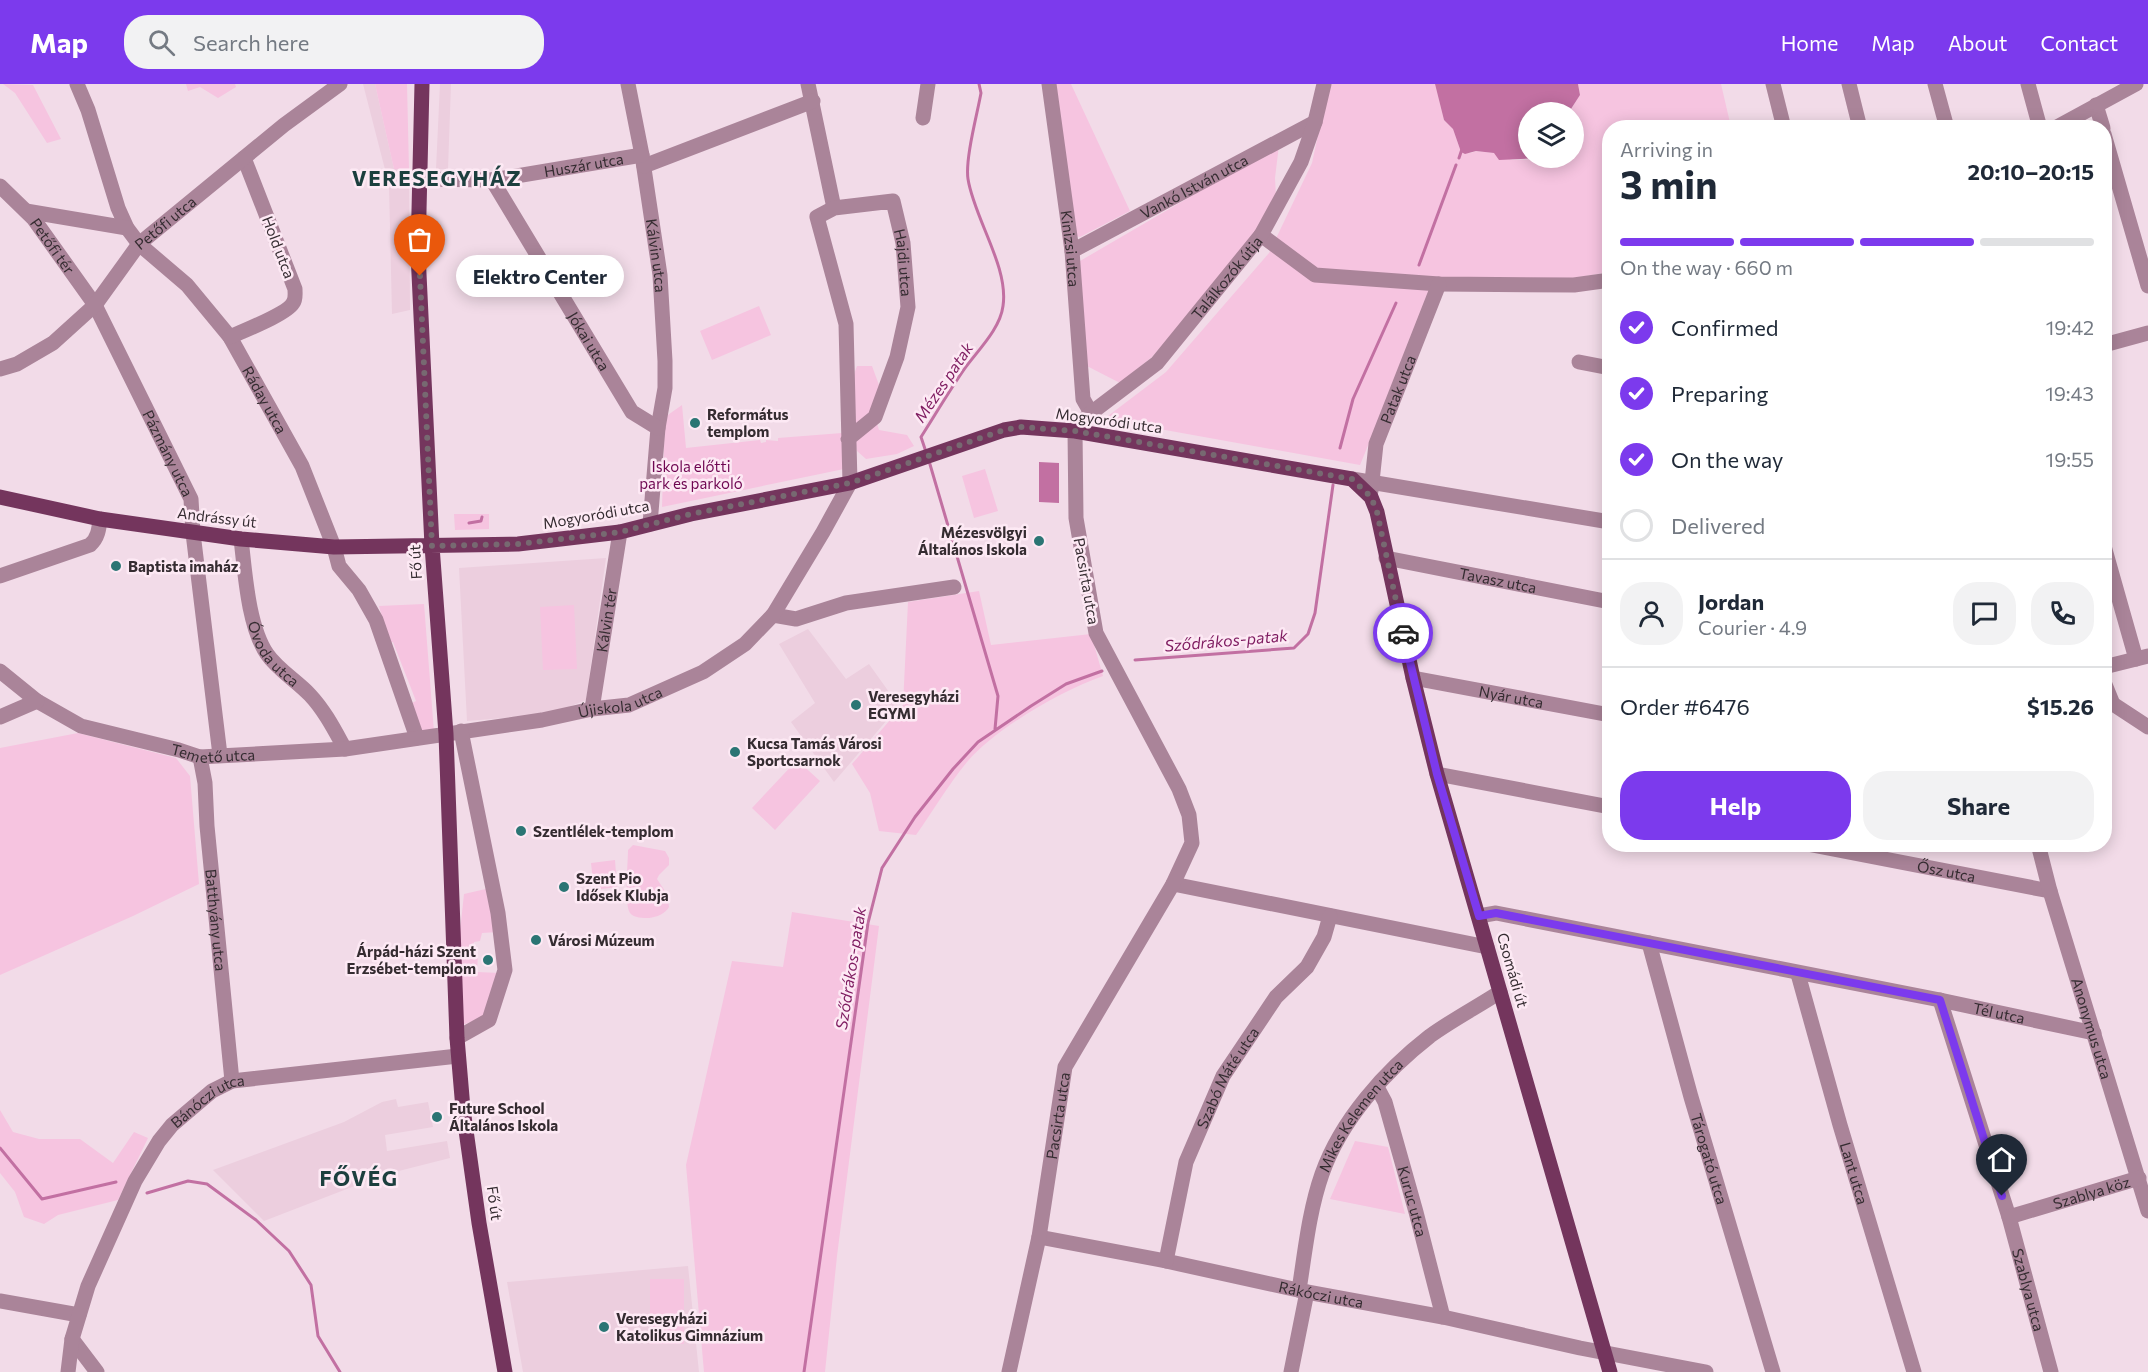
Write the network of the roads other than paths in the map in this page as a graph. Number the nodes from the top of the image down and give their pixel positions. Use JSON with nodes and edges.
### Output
{"nodes":[{"id":1,"x":77,"y":84,"type":"edge"},
{"id":2,"x":340,"y":84,"type":"edge"},
{"id":3,"x":422,"y":84,"type":"edge"},
{"id":4,"x":628,"y":84,"type":"edge"},
{"id":5,"x":808,"y":84,"type":"edge"},
{"id":6,"x":928,"y":84,"type":"edge"},
{"id":7,"x":1049,"y":84,"type":"edge"},
{"id":8,"x":1773,"y":84,"type":"edge"},
{"id":9,"x":1849,"y":84,"type":"edge"},
{"id":10,"x":1935,"y":84,"type":"edge"},
{"id":11,"x":2028,"y":84,"type":"edge"},
{"id":12,"x":2134,"y":85,"type":"edge"},
{"id":13,"x":1321,"y":86,"type":"edge"},
{"id":14,"x":813,"y":101,"type":"junction"},
{"id":15,"x":2096,"y":105,"type":"junction"},
{"id":16,"x":923,"y":118,"type":"dead end"},
{"id":17,"x":1782,"y":120,"type":"edge"},
{"id":18,"x":1858,"y":120,"type":"edge"},
{"id":19,"x":1945,"y":120,"type":"edge"},
{"id":20,"x":2038,"y":120,"type":"edge"},
{"id":21,"x":2069,"y":120,"type":"edge"},
{"id":22,"x":2101,"y":120,"type":"edge"},
{"id":23,"x":1315,"y":122,"type":"junction"},
{"id":24,"x":244,"y":158,"type":"junction"},
{"id":25,"x":643,"y":160,"type":"junction"},
{"id":26,"x":2112,"y":162,"type":"edge"},
{"id":27,"x":419,"y":179,"type":"junction"},
{"id":28,"x":492,"y":180,"type":"junction"},
{"id":29,"x":0,"y":186,"type":"edge"},
{"id":30,"x":834,"y":208,"type":"junction"},
{"id":31,"x":26,"y":212,"type":"junction"},
{"id":32,"x":127,"y":228,"type":"junction"},
{"id":33,"x":1261,"y":235,"type":"junction"},
{"id":34,"x":139,"y":244,"type":"junction"},
{"id":35,"x":1072,"y":251,"type":"junction"},
{"id":36,"x":1602,"y":281,"type":"edge"},
{"id":37,"x":1439,"y":284,"type":"junction"},
{"id":38,"x":2148,"y":286,"type":"edge"},
{"id":39,"x":95,"y":305,"type":"junction"},
{"id":40,"x":2148,"y":333,"type":"edge"},
{"id":41,"x":230,"y":337,"type":"junction"},
{"id":42,"x":2112,"y":343,"type":"edge"},
{"id":43,"x":1579,"y":362,"type":"dead end"},
{"id":44,"x":1602,"y":366,"type":"edge"},
{"id":45,"x":0,"y":369,"type":"edge"},
{"id":46,"x":1091,"y":413,"type":"junction"},
{"id":47,"x":658,"y":428,"type":"junction"},
{"id":48,"x":1076,"y":429,"type":"junction"},
{"id":49,"x":848,"y":439,"type":"junction"},
{"id":50,"x":1352,"y":479,"type":"junction"},
{"id":51,"x":1370,"y":482,"type":"junction"},
{"id":52,"x":850,"y":483,"type":"junction"},
{"id":53,"x":0,"y":497,"type":"edge"},
{"id":54,"x":1371,"y":497,"type":"junction"},
{"id":55,"x":100,"y":519,"type":"junction"},
{"id":56,"x":1602,"y":521,"type":"edge"},
{"id":57,"x":650,"y":524,"type":"junction"},
{"id":58,"x":620,"y":532,"type":"junction"},
{"id":59,"x":193,"y":533,"type":"junction"},
{"id":60,"x":242,"y":539,"type":"junction"},
{"id":61,"x":334,"y":546,"type":"junction"},
{"id":62,"x":432,"y":546,"type":"junction"},
{"id":63,"x":1386,"y":558,"type":"junction"},
{"id":64,"x":2112,"y":570,"type":"edge"},
{"id":65,"x":0,"y":576,"type":"edge"},
{"id":66,"x":954,"y":587,"type":"dead end"},
{"id":67,"x":1602,"y":600,"type":"edge"},
{"id":68,"x":772,"y":615,"type":"junction"},
{"id":69,"x":2142,"y":658,"type":"edge"},
{"id":70,"x":2112,"y":666,"type":"edge"},
{"id":71,"x":0,"y":671,"type":"edge"},
{"id":72,"x":1413,"y":678,"type":"junction"},
{"id":73,"x":38,"y":701,"type":"junction"},
{"id":74,"x":2112,"y":702,"type":"edge"},
{"id":75,"x":592,"y":709,"type":"junction"},
{"id":76,"x":1602,"y":714,"type":"edge"},
{"id":77,"x":0,"y":717,"type":"edge"},
{"id":78,"x":2148,"y":727,"type":"edge"},
{"id":79,"x":461,"y":731,"type":"junction"},
{"id":80,"x":446,"y":734,"type":"junction"},
{"id":81,"x":417,"y":738,"type":"junction"},
{"id":82,"x":345,"y":749,"type":"junction"},
{"id":83,"x":220,"y":755,"type":"junction"},
{"id":84,"x":200,"y":757,"type":"junction"},
{"id":85,"x":1437,"y":774,"type":"junction"},
{"id":86,"x":1602,"y":805,"type":"edge"},
{"id":87,"x":1848,"y":852,"type":"edge"},
{"id":88,"x":2039,"y":852,"type":"edge"},
{"id":89,"x":1173,"y":884,"type":"junction"},
{"id":90,"x":2050,"y":891,"type":"junction"},
{"id":91,"x":1330,"y":916,"type":"junction"},
{"id":92,"x":1479,"y":916,"type":"junction"},
{"id":93,"x":1649,"y":944,"type":"junction"},
{"id":94,"x":1486,"y":947,"type":"junction"},
{"id":95,"x":1798,"y":974,"type":"junction"},
{"id":96,"x":1500,"y":992,"type":"junction"},
{"id":97,"x":1940,"y":1000,"type":"junction"},
{"id":98,"x":2094,"y":1033,"type":"junction"},
{"id":99,"x":457,"y":1038,"type":"junction"},
{"id":100,"x":458,"y":1056,"type":"junction"},
{"id":101,"x":232,"y":1081,"type":"junction"},
{"id":102,"x":1377,"y":1087,"type":"junction"},
{"id":103,"x":2143,"y":1186,"type":"edge"},
{"id":104,"x":2148,"y":1211,"type":"edge"},
{"id":105,"x":2009,"y":1217,"type":"junction"},
{"id":106,"x":1039,"y":1237,"type":"junction"},
{"id":107,"x":1166,"y":1261,"type":"junction"},
{"id":108,"x":1303,"y":1291,"type":"junction"},
{"id":109,"x":0,"y":1301,"type":"edge"},
{"id":110,"x":78,"y":1315,"type":"junction"},
{"id":111,"x":1443,"y":1317,"type":"junction"},
{"id":112,"x":72,"y":1339,"type":"junction"},
{"id":113,"x":1604,"y":1352,"type":"junction"},
{"id":114,"x":68,"y":1372,"type":"edge"},
{"id":115,"x":97,"y":1372,"type":"edge"},
{"id":116,"x":505,"y":1372,"type":"edge"},
{"id":117,"x":1010,"y":1372,"type":"edge"},
{"id":118,"x":1291,"y":1372,"type":"edge"},
{"id":119,"x":1610,"y":1372,"type":"edge"},
{"id":120,"x":1706,"y":1372,"type":"edge"},
{"id":121,"x":1773,"y":1372,"type":"edge"},
{"id":122,"x":1914,"y":1372,"type":"edge"},
{"id":123,"x":2051,"y":1372,"type":"edge"}],
"edges":[{"from":1,"to":32,"type":"street","name":"Ráday utca"},
{"from":2,"to":24,"type":"street","name":"Petőfi utca"},
{"from":3,"to":27,"type":"main road","name":"Fő út"},
{"from":4,"to":25,"type":"street","name":"Kálvin utca"},
{"from":5,"to":14,"type":"street"},
{"from":6,"to":16,"type":"street"},
{"from":7,"to":35,"type":"street","name":"Kinizsi utca"},
{"from":8,"to":17,"type":"street"},
{"from":9,"to":18,"type":"street"},
{"from":10,"to":19,"type":"street"},
{"from":11,"to":20,"type":"street"},
{"from":12,"to":15,"type":"street"},
{"from":13,"to":23,"type":"street","name":"Találkozók útja"},
{"from":14,"to":25,"type":"street","name":"Huszár utca"},
{"from":14,"to":30,"type":"street"},
{"from":15,"to":21,"type":"street"},
{"from":15,"to":22,"type":"street"},
{"from":23,"to":33,"type":"street","name":"Találkozók útja"},
{"from":23,"to":35,"type":"street","name":"Vankó István utca"},
{"from":24,"to":34,"type":"street","name":"Petőfi utca"},
{"from":24,"to":41,"type":"street","name":"Hold utca"},
{"from":25,"to":28,"type":"street","name":"Huszár utca"},
{"from":25,"to":47,"type":"street","name":"Kálvin utca"},
{"from":26,"to":38,"type":"street"},
{"from":27,"to":28,"type":"street","name":"Huszár utca"},
{"from":27,"to":62,"type":"main road","name":"Fő út"},
{"from":28,"to":47,"type":"street","name":"Jókai utca"},
{"from":29,"to":31,"type":"street"},
{"from":30,"to":49,"type":"street"},
{"from":30,"to":49,"type":"street","name":"Hajdi utca"},
{"from":31,"to":32,"type":"street","name":"Petőfi tér"},
{"from":31,"to":39,"type":"street","name":"Petőfi tér"},
{"from":32,"to":34,"type":"street","name":"Ráday utca"},
{"from":33,"to":37,"type":"street"},
{"from":33,"to":46,"type":"street","name":"Találkozók útja"},
{"from":34,"to":39,"type":"street","name":"Petőfi utca"},
{"from":34,"to":41,"type":"street","name":"Ráday utca"},
{"from":35,"to":46,"type":"street","name":"Kinizsi utca"},
{"from":36,"to":37,"type":"street"},
{"from":37,"to":51,"type":"street","name":"Patak utca"},
{"from":39,"to":45,"type":"street","name":"Petőfi utca"},
{"from":39,"to":59,"type":"street","name":"Pázmány utca"},
{"from":40,"to":42,"type":"street"},
{"from":41,"to":61,"type":"street","name":"Ráday utca"},
{"from":43,"to":44,"type":"street"},
{"from":46,"to":48,"type":"street","name":"Találkozók útja"},
{"from":47,"to":57,"type":"street"},
{"from":48,"to":50,"type":"main road","name":"Mogyoródi utca"},
{"from":48,"to":52,"type":"main road","name":"Mogyoródi utca"},
{"from":48,"to":89,"type":"street","name":"Pacsirta utca"},
{"from":49,"to":52,"type":"street"},
{"from":50,"to":51,"type":"street","name":"Mogyoródi utca"},
{"from":50,"to":54,"type":"main road","name":"Csomádi út"},
{"from":51,"to":54,"type":"street","name":"Patak utca"},
{"from":51,"to":56,"type":"street","name":"Mogyoródi utca"},
{"from":52,"to":57,"type":"main road","name":"Mogyoródi utca"},
{"from":52,"to":68,"type":"street","name":"Újiskola utca"},
{"from":53,"to":55,"type":"main road","name":"Andrássy út"},
{"from":54,"to":63,"type":"main road","name":"Csomádi út"},
{"from":55,"to":59,"type":"main road","name":"Andrássy út"},
{"from":55,"to":65,"type":"street"},
{"from":57,"to":58,"type":"main road","name":"Mogyoródi utca"},
{"from":58,"to":62,"type":"main road","name":"Mogyoródi utca"},
{"from":58,"to":75,"type":"street","name":"Kálvin tér"},
{"from":59,"to":60,"type":"main road","name":"Andrássy út"},
{"from":59,"to":83,"type":"street","name":"Pázmány utca"},
{"from":60,"to":61,"type":"main road","name":"Andrássy út"},
{"from":60,"to":82,"type":"street","name":"Óvoda utca"},
{"from":61,"to":62,"type":"main road","name":"Andrássy út"},
{"from":61,"to":81,"type":"street","name":"Ráday utca"},
{"from":62,"to":80,"type":"main road","name":"Fő út"},
{"from":63,"to":67,"type":"street","name":"Tavasz utca"},
{"from":63,"to":72,"type":"main road","name":"Csomádi út"},
{"from":64,"to":69,"type":"street"},
{"from":66,"to":68,"type":"street"},
{"from":68,"to":75,"type":"street","name":"Újiskola utca"},
{"from":69,"to":70,"type":"street"},
{"from":71,"to":73,"type":"street","name":"Temető utca"},
{"from":72,"to":76,"type":"street","name":"Nyár utca"},
{"from":72,"to":85,"type":"main road","name":"Csomádi út"},
{"from":73,"to":77,"type":"street"},
{"from":73,"to":84,"type":"street","name":"Temető utca"},
{"from":74,"to":78,"type":"street"},
{"from":75,"to":79,"type":"street","name":"Újiskola utca"},
{"from":79,"to":80,"type":"street","name":"Újiskola utca"},
{"from":79,"to":99,"type":"street"},
{"from":80,"to":81,"type":"street","name":"Temető utca"},
{"from":80,"to":99,"type":"main road","name":"Fő út"},
{"from":81,"to":82,"type":"street","name":"Temető utca"},
{"from":82,"to":83,"type":"street","name":"Temető utca"},
{"from":83,"to":84,"type":"street","name":"Temető utca"},
{"from":84,"to":101,"type":"street","name":"Batthyány utca"},
{"from":85,"to":86,"type":"street"},
{"from":85,"to":92,"type":"main road","name":"Csomádi út"},
{"from":87,"to":90,"type":"street","name":"Ősz utca"},
{"from":88,"to":90,"type":"street","name":"Anonymus utca"},
{"from":89,"to":91,"type":"street"},
{"from":89,"to":106,"type":"street","name":"Pacsirta utca"},
{"from":90,"to":98,"type":"street","name":"Anonymus utca"},
{"from":91,"to":94,"type":"street"},
{"from":91,"to":107,"type":"street","name":"Szabó Máté utca"},
{"from":92,"to":93,"type":"street","name":"Tél utca"},
{"from":92,"to":94,"type":"main road","name":"Csomádi út"},
{"from":93,"to":95,"type":"street","name":"Tél utca"},
{"from":93,"to":121,"type":"street","name":"Tárogató utca"},
{"from":94,"to":96,"type":"main road","name":"Csomádi út"},
{"from":95,"to":97,"type":"street","name":"Tél utca"},
{"from":95,"to":122,"type":"street","name":"Lant utca"},
{"from":96,"to":102,"type":"street","name":"Mikes Kelemen utca"},
{"from":96,"to":113,"type":"main road","name":"Csomádi út"},
{"from":97,"to":98,"type":"street","name":"Tél utca"},
{"from":97,"to":105,"type":"street","name":"Szablya utca"},
{"from":98,"to":103,"type":"street","name":"Anonymus utca"},
{"from":99,"to":100,"type":"main road","name":"Fő út"},
{"from":100,"to":101,"type":"street","name":"Bánóczi utca"},
{"from":100,"to":116,"type":"main road","name":"Fő út"},
{"from":101,"to":110,"type":"street","name":"Bánóczi utca"},
{"from":102,"to":108,"type":"street","name":"Mikes Kelemen utca"},
{"from":102,"to":111,"type":"street","name":"Kuruc utca"},
{"from":103,"to":104,"type":"street","name":"Anonymus utca"},
{"from":103,"to":105,"type":"street","name":"Szablya köz"},
{"from":105,"to":123,"type":"street","name":"Szablya utca"},
{"from":106,"to":107,"type":"street","name":"Rákóczi utca"},
{"from":106,"to":117,"type":"street","name":"Pacsirta utca"},
{"from":107,"to":108,"type":"street","name":"Rákóczi utca"},
{"from":108,"to":111,"type":"street","name":"Rákóczi utca"},
{"from":108,"to":118,"type":"street","name":"Mikes Kelemen utca"},
{"from":109,"to":110,"type":"street"},
{"from":110,"to":112,"type":"street","name":"Bánóczi utca"},
{"from":111,"to":113,"type":"street","name":"Rákóczi utca"},
{"from":112,"to":114,"type":"street","name":"Bánóczi utca"},
{"from":112,"to":115,"type":"street"},
{"from":113,"to":119,"type":"main road","name":"Csomádi út"},
{"from":113,"to":120,"type":"street","name":"Rákóczi utca"}]}
